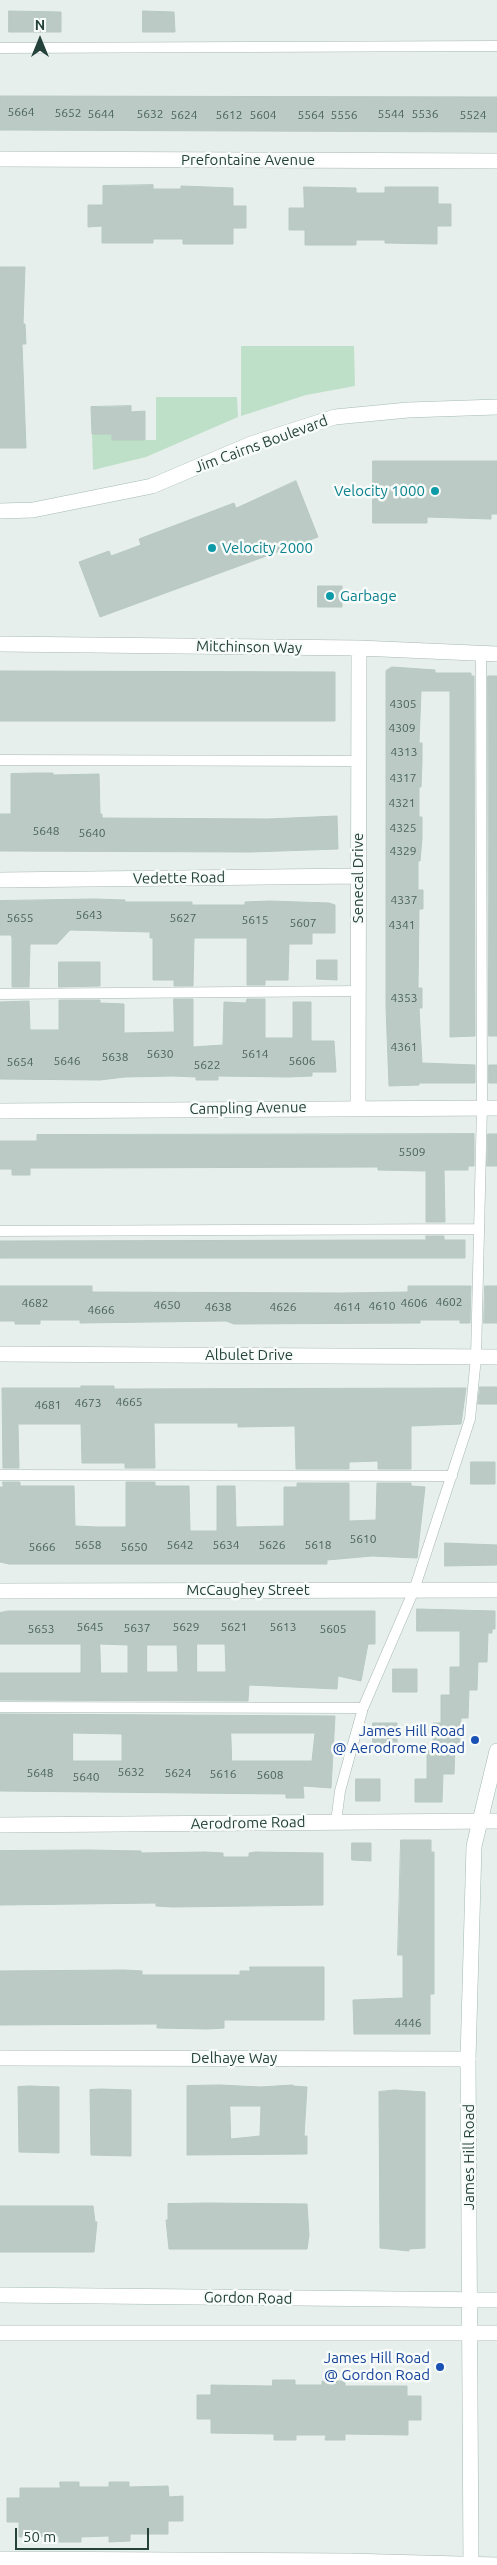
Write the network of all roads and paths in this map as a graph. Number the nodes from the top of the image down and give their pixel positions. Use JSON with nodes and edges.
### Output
{"nodes":[{"id":1,"x":497,"y":46,"type":"edge"},
{"id":2,"x":0,"y":48,"type":"edge"},
{"id":3,"x":0,"y":159,"type":"edge"},
{"id":4,"x":497,"y":161,"type":"edge"},
{"id":5,"x":497,"y":407,"type":"edge"},
{"id":6,"x":0,"y":511,"type":"edge"},
{"id":7,"x":0,"y":644,"type":"edge"},
{"id":8,"x":359,"y":648,"type":"junction"},
{"id":9,"x":481,"y":653,"type":"junction"},
{"id":10,"x":497,"y":654,"type":"edge"},
{"id":11,"x":0,"y":760,"type":"edge"},
{"id":12,"x":358,"y":761,"type":"junction"},
{"id":13,"x":358,"y":876,"type":"junction"},
{"id":14,"x":0,"y":880,"type":"edge"},
{"id":15,"x":358,"y":991,"type":"junction"},
{"id":16,"x":0,"y":994,"type":"edge"},
{"id":17,"x":358,"y":1107,"type":"junction"},
{"id":18,"x":482,"y":1107,"type":"junction"},
{"id":19,"x":497,"y":1108,"type":"edge"},
{"id":20,"x":0,"y":1111,"type":"edge"},
{"id":21,"x":478,"y":1229,"type":"junction"},
{"id":22,"x":0,"y":1231,"type":"edge"},
{"id":23,"x":0,"y":1354,"type":"edge"},
{"id":24,"x":476,"y":1356,"type":"junction"},
{"id":25,"x":497,"y":1357,"type":"edge"},
{"id":26,"x":0,"y":1475,"type":"edge"},
{"id":27,"x":452,"y":1476,"type":"junction"},
{"id":28,"x":414,"y":1590,"type":"junction"},
{"id":29,"x":497,"y":1590,"type":"edge"},
{"id":30,"x":0,"y":1591,"type":"edge"},
{"id":31,"x":0,"y":1707,"type":"edge"},
{"id":32,"x":363,"y":1708,"type":"junction"},
{"id":33,"x":497,"y":1751,"type":"edge"},
{"id":34,"x":497,"y":1821,"type":"edge"},
{"id":35,"x":336,"y":1822,"type":"junction"},
{"id":36,"x":480,"y":1822,"type":"junction"},
{"id":37,"x":0,"y":1825,"type":"edge"},
{"id":38,"x":0,"y":2058,"type":"edge"},
{"id":39,"x":468,"y":2059,"type":"junction"},
{"id":40,"x":0,"y":2295,"type":"edge"},
{"id":41,"x":469,"y":2300,"type":"junction"},
{"id":42,"x":497,"y":2300,"type":"edge"},
{"id":43,"x":0,"y":2333,"type":"edge"},
{"id":44,"x":469,"y":2333,"type":"junction"},
{"id":45,"x":497,"y":2333,"type":"edge"},
{"id":46,"x":0,"y":2559,"type":"edge"},
{"id":47,"x":348,"y":2563,"type":"edge"},
{"id":48,"x":497,"y":2564,"type":"edge"},
{"id":49,"x":471,"y":2565,"type":"edge"}],
"edges":[{"from":1,"to":2,"type":"lane"},
{"from":3,"to":4,"type":"street","name":"Prefontaine Avenue"},
{"from":5,"to":6,"type":"street","name":"Jim Cairns Boulevard"},
{"from":7,"to":8,"type":"street","name":"Mitchinson Way"},
{"from":8,"to":9,"type":"street","name":"Mitchinson Way"},
{"from":8,"to":12,"type":"street","name":"Senecal Drive"},
{"from":9,"to":10,"type":"street","name":"Mitchinson Way"},
{"from":9,"to":18,"type":"lane"},
{"from":11,"to":12,"type":"lane"},
{"from":12,"to":13,"type":"street","name":"Senecal Drive"},
{"from":13,"to":14,"type":"street","name":"Vedette Road"},
{"from":13,"to":15,"type":"street","name":"Senecal Drive"},
{"from":15,"to":16,"type":"lane"},
{"from":15,"to":17,"type":"street","name":"Senecal Drive"},
{"from":17,"to":18,"type":"street","name":"Campling Avenue"},
{"from":17,"to":20,"type":"street","name":"Campling Avenue"},
{"from":18,"to":19,"type":"street","name":"Campling Avenue"},
{"from":18,"to":21,"type":"lane"},
{"from":21,"to":22,"type":"lane"},
{"from":21,"to":24,"type":"lane"},
{"from":23,"to":24,"type":"street","name":"Albulet Drive"},
{"from":24,"to":25,"type":"street","name":"Albulet Drive"},
{"from":24,"to":27,"type":"lane"},
{"from":26,"to":27,"type":"lane"},
{"from":27,"to":28,"type":"lane"},
{"from":28,"to":29,"type":"street","name":"McCaughey Street"},
{"from":28,"to":30,"type":"street","name":"McCaughey Street"},
{"from":28,"to":32,"type":"lane"},
{"from":31,"to":32,"type":"lane"},
{"from":32,"to":35,"type":"lane"},
{"from":33,"to":36,"type":"street","name":"James Hill Road"},
{"from":34,"to":36,"type":"street","name":"Aerodrome Road"},
{"from":35,"to":36,"type":"street","name":"Aerodrome Road"},
{"from":35,"to":37,"type":"street","name":"Aerodrome Road"},
{"from":36,"to":39,"type":"street","name":"James Hill Road"},
{"from":38,"to":39,"type":"street","name":"Delhaye Way"},
{"from":39,"to":41,"type":"street","name":"James Hill Road"},
{"from":40,"to":41,"type":"street","name":"Gordon Road"},
{"from":41,"to":42,"type":"street","name":"Gordon Road"},
{"from":41,"to":44,"type":"street","name":"James Hill Road"},
{"from":43,"to":44,"type":"street"},
{"from":44,"to":45,"type":"street"},
{"from":44,"to":49,"type":"street","name":"James Hill Road"},
{"from":46,"to":47,"type":"street"},
{"from":47,"to":49,"type":"street"},
{"from":48,"to":49,"type":"street"}]}
